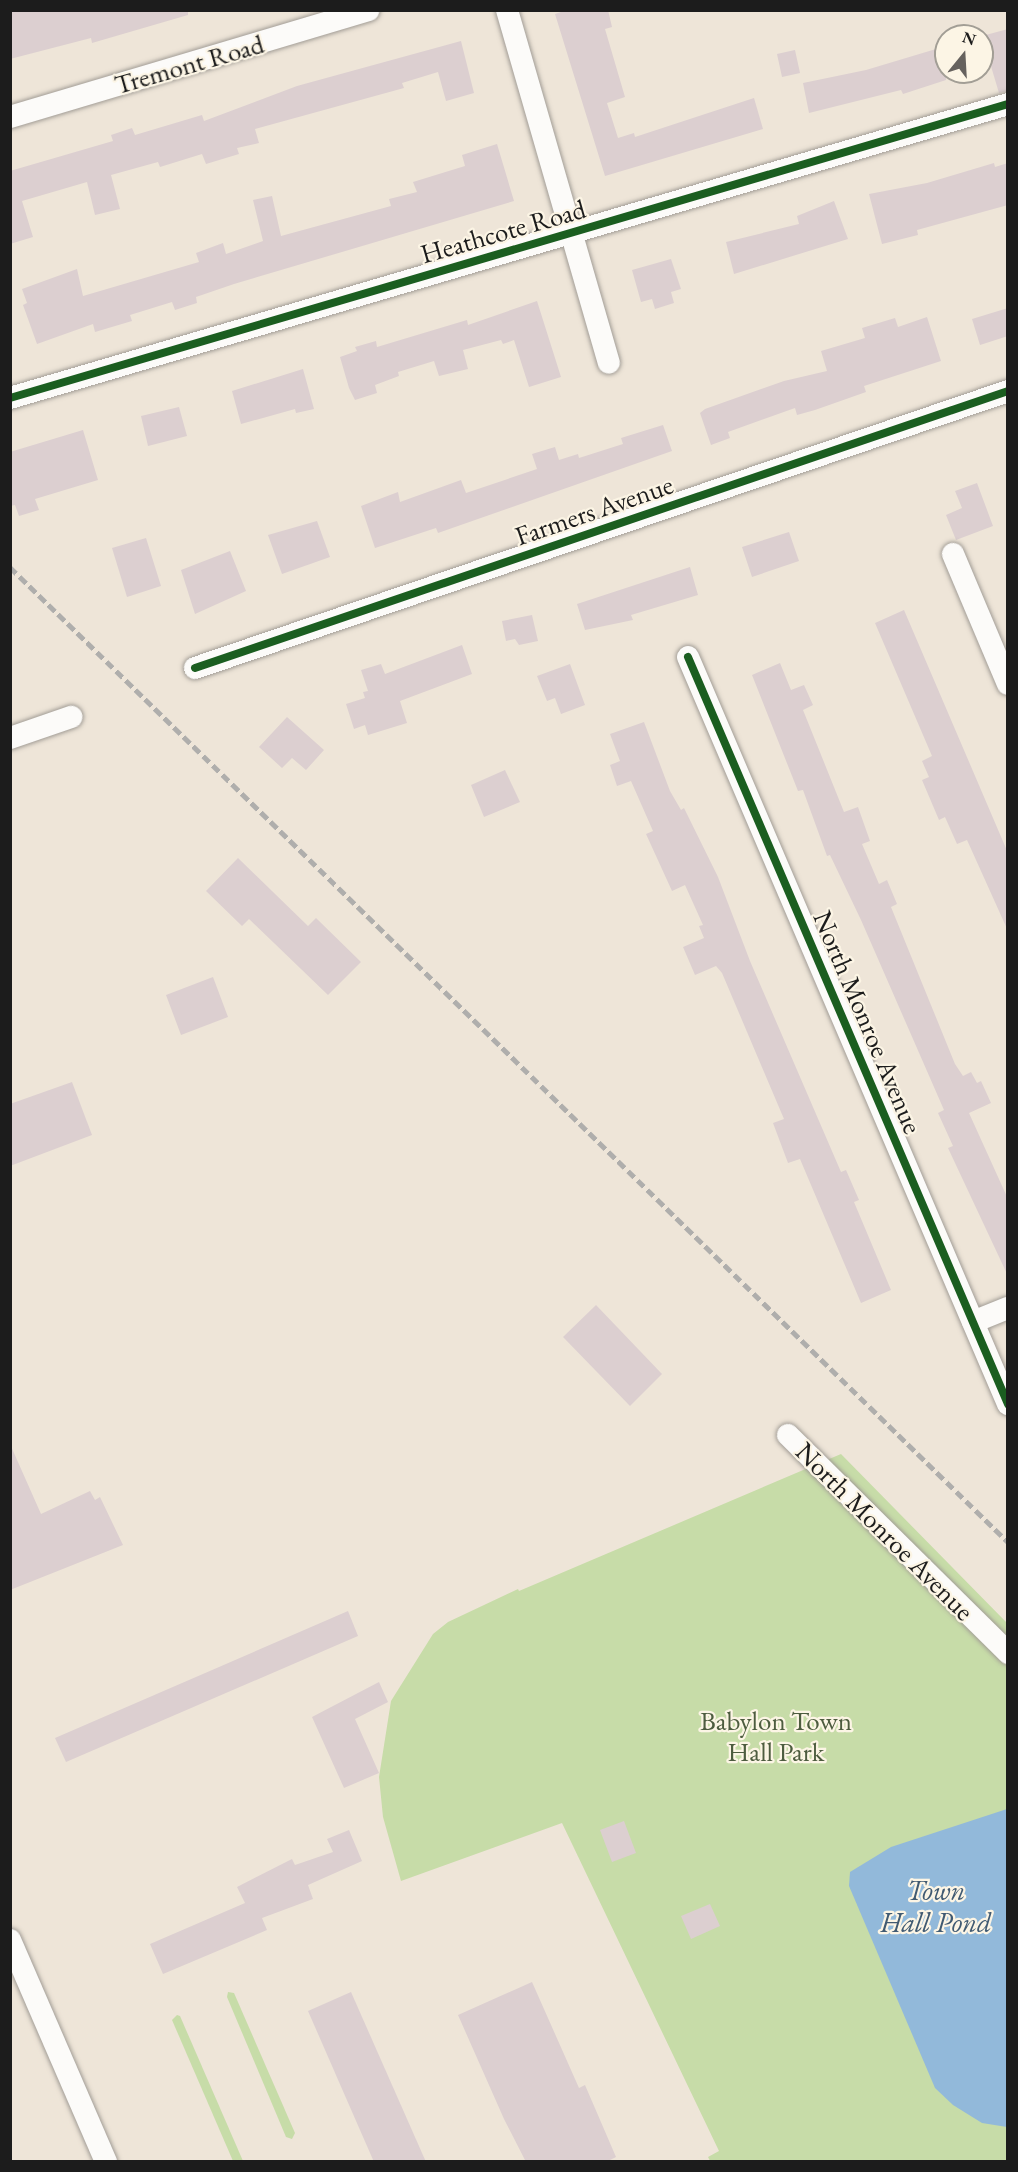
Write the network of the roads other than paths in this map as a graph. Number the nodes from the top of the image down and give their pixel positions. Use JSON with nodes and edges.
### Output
{"nodes":[{"id":1,"x":368,"y":10,"type":"edge"},
{"id":2,"x":507,"y":10,"type":"edge"},
{"id":3,"x":1008,"y":104,"type":"edge"},
{"id":4,"x":10,"y":117,"type":"edge"},
{"id":5,"x":573,"y":232,"type":"junction"},
{"id":6,"x":609,"y":363,"type":"dead end"},
{"id":7,"x":1008,"y":391,"type":"edge"},
{"id":8,"x":10,"y":398,"type":"edge"},
{"id":9,"x":953,"y":554,"type":"dead end"},
{"id":10,"x":688,"y":657,"type":"dead end"},
{"id":11,"x":195,"y":668,"type":"dead end"},
{"id":12,"x":1008,"y":684,"type":"edge"},
{"id":13,"x":71,"y":717,"type":"dead end"},
{"id":14,"x":10,"y":738,"type":"edge"},
{"id":15,"x":1008,"y":1308,"type":"edge"},
{"id":16,"x":973,"y":1322,"type":"junction"},
{"id":17,"x":1008,"y":1404,"type":"edge"},
{"id":18,"x":788,"y":1435,"type":"dead end"},
{"id":19,"x":1008,"y":1653,"type":"edge"},
{"id":20,"x":10,"y":1940,"type":"edge"},
{"id":21,"x":106,"y":2162,"type":"edge"}],
"edges":[{"from":1,"to":4,"type":"street","name":"Tremont Road"},
{"from":2,"to":5,"type":"street"},
{"from":3,"to":5,"type":"street","name":"Heathcote Road"},
{"from":5,"to":6,"type":"street"},
{"from":5,"to":8,"type":"street","name":"Heathcote Road"},
{"from":7,"to":11,"type":"street","name":"Farmers Avenue"},
{"from":9,"to":12,"type":"street"},
{"from":10,"to":16,"type":"street","name":"North Monroe Avenue"},
{"from":13,"to":14,"type":"street"},
{"from":15,"to":16,"type":"street"},
{"from":16,"to":17,"type":"street","name":"North Monroe Avenue"},
{"from":18,"to":19,"type":"street","name":"North Monroe Avenue"},
{"from":20,"to":21,"type":"street"}]}
